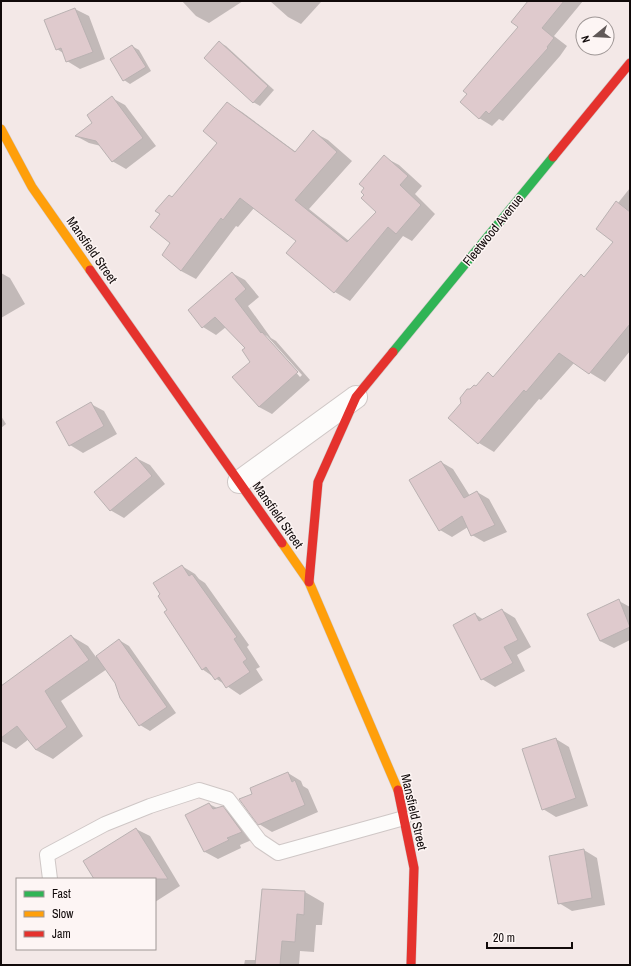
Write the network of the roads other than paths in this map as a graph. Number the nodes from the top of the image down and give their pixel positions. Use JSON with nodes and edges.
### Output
{"nodes":[{"id":1,"x":630,"y":63,"type":"edge"},
{"id":2,"x":1,"y":129,"type":"edge"},
{"id":3,"x":356,"y":397,"type":"junction"},
{"id":4,"x":239,"y":482,"type":"junction"},
{"id":5,"x":309,"y":582,"type":"junction"},
{"id":6,"x":404,"y":818,"type":"junction"},
{"id":7,"x":50,"y":878,"type":"edge"},
{"id":8,"x":411,"y":965,"type":"edge"}],
"edges":[{"from":1,"to":3,"type":"street","name":"Fleetwood Avenue"},
{"from":2,"to":4,"type":"street","name":"Mansfield Street"},
{"from":3,"to":4,"type":"street","name":"Fleetwood Avenue"},
{"from":3,"to":5,"type":"street","name":"Fleetwood Avenue"},
{"from":4,"to":5,"type":"street","name":"Mansfield Street"},
{"from":5,"to":6,"type":"street","name":"Mansfield Street"},
{"from":6,"to":7,"type":"lane"},
{"from":6,"to":8,"type":"street","name":"Mansfield Street"}]}
